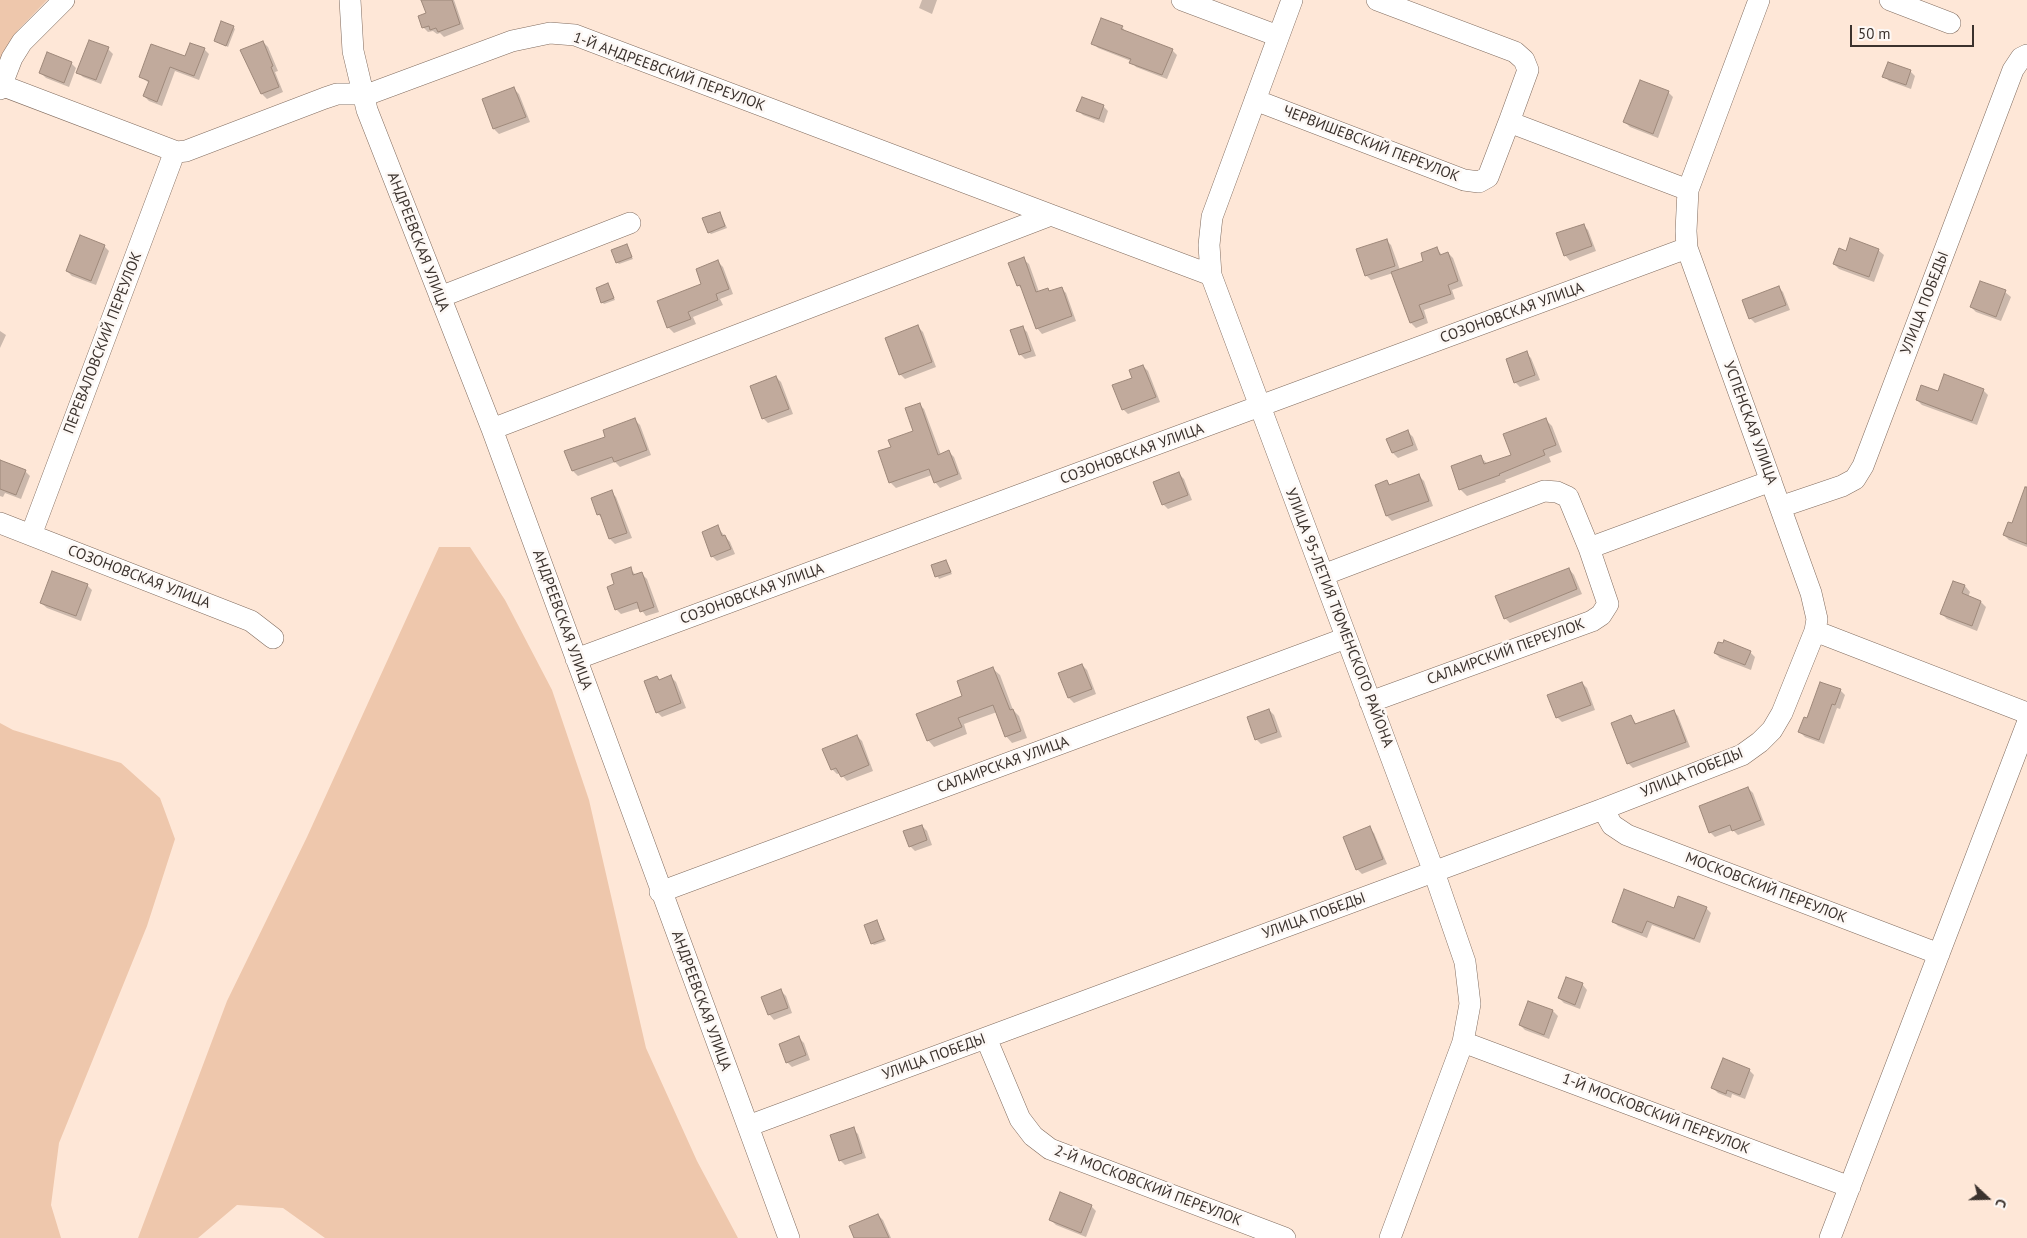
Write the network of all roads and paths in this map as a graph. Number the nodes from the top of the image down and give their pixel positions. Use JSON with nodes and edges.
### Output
{"nodes":[{"id":1,"x":64,"y":0,"type":"edge"},
{"id":2,"x":350,"y":0,"type":"edge"},
{"id":3,"x":1182,"y":0,"type":"edge"},
{"id":4,"x":1292,"y":0,"type":"edge"},
{"id":5,"x":1377,"y":0,"type":"edge"},
{"id":6,"x":1759,"y":0,"type":"edge"},
{"id":7,"x":1890,"y":0,"type":"edge"},
{"id":8,"x":1950,"y":23,"type":"dead end"},
{"id":9,"x":1278,"y":36,"type":"junction"},
{"id":10,"x":2027,"y":55,"type":"edge"},
{"id":11,"x":1,"y":87,"type":"edge"},
{"id":12,"x":363,"y":94,"type":"junction"},
{"id":13,"x":1255,"y":100,"type":"junction"},
{"id":14,"x":1510,"y":122,"type":"junction"},
{"id":15,"x":175,"y":151,"type":"junction"},
{"id":16,"x":1688,"y":190,"type":"junction"},
{"id":17,"x":1051,"y":215,"type":"junction"},
{"id":18,"x":630,"y":223,"type":"dead end"},
{"id":19,"x":1687,"y":248,"type":"junction"},
{"id":20,"x":1211,"y":275,"type":"junction"},
{"id":21,"x":440,"y":297,"type":"junction"},
{"id":22,"x":1260,"y":407,"type":"junction"},
{"id":23,"x":492,"y":429,"type":"junction"},
{"id":24,"x":1771,"y":481,"type":"junction"},
{"id":25,"x":1780,"y":507,"type":"junction"},
{"id":26,"x":0,"y":523,"type":"edge"},
{"id":27,"x":31,"y":535,"type":"junction"},
{"id":28,"x":1589,"y":548,"type":"junction"},
{"id":29,"x":1323,"y":575,"type":"junction"},
{"id":30,"x":1815,"y":631,"type":"junction"},
{"id":31,"x":273,"y":638,"type":"dead end"},
{"id":32,"x":1346,"y":638,"type":"junction"},
{"id":33,"x":576,"y":659,"type":"junction"},
{"id":34,"x":1370,"y":702,"type":"junction"},
{"id":35,"x":2027,"y":713,"type":"edge"},
{"id":36,"x":2027,"y":724,"type":"edge"},
{"id":37,"x":1603,"y":809,"type":"junction"},
{"id":38,"x":1434,"y":872,"type":"junction"},
{"id":39,"x":660,"y":892,"type":"junction"},
{"id":40,"x":1939,"y":954,"type":"junction"},
{"id":41,"x":986,"y":1038,"type":"junction"},
{"id":42,"x":1463,"y":1042,"type":"junction"},
{"id":43,"x":748,"y":1126,"type":"junction"},
{"id":44,"x":1850,"y":1187,"type":"junction"},
{"id":45,"x":789,"y":1238,"type":"edge"},
{"id":46,"x":1285,"y":1238,"type":"edge"},
{"id":47,"x":1390,"y":1238,"type":"edge"},
{"id":48,"x":1830,"y":1238,"type":"edge"}],
"edges":[{"from":1,"to":11,"type":"street"},
{"from":2,"to":12,"type":"street","name":"АНДРЕЕВСКАЯ УЛИЦА"},
{"from":3,"to":9,"type":"street"},
{"from":4,"to":9,"type":"street","name":"УЛИЦА 95-ЛЕТИЯ ТЮМЕНСКОГО РАЙОНА"},
{"from":5,"to":14,"type":"street","name":"ЧЕРВИШЕВСКИЙ ПЕРЕУЛОК"},
{"from":6,"to":16,"type":"street","name":"УСПЕНСКАЯ УЛИЦА"},
{"from":7,"to":8,"type":"street"},
{"from":9,"to":13,"type":"street","name":"УЛИЦА 95-ЛЕТИЯ ТЮМЕНСКОГО РАЙОНА"},
{"from":10,"to":25,"type":"street","name":"УЛИЦА ПОБЕДЫ"},
{"from":11,"to":15,"type":"street"},
{"from":12,"to":15,"type":"street","name":"1-Й АНДРЕЕВСКИЙ ПЕРЕУЛОК"},
{"from":12,"to":17,"type":"street","name":"1-Й АНДРЕЕВСКИЙ ПЕРЕУЛОК"},
{"from":12,"to":21,"type":"street","name":"АНДРЕЕВСКАЯ УЛИЦА"},
{"from":13,"to":14,"type":"street","name":"ЧЕРВИШЕВСКИЙ ПЕРЕУЛОК"},
{"from":13,"to":20,"type":"street","name":"УЛИЦА 95-ЛЕТИЯ ТЮМЕНСКОГО РАЙОНА"},
{"from":14,"to":16,"type":"street"},
{"from":15,"to":27,"type":"street","name":"ПЕРЕВАЛОВСКИЙ ПЕРЕУЛОК"},
{"from":16,"to":19,"type":"street","name":"УСПЕНСКАЯ УЛИЦА"},
{"from":17,"to":20,"type":"street","name":"1-Й АНДРЕЕВСКИЙ ПЕРЕУЛОК"},
{"from":17,"to":23,"type":"street"},
{"from":18,"to":21,"type":"street"},
{"from":19,"to":22,"type":"street","name":"СОЗОНОВСКАЯ УЛИЦА"},
{"from":19,"to":24,"type":"street","name":"УСПЕНСКАЯ УЛИЦА"},
{"from":20,"to":22,"type":"street","name":"УЛИЦА 95-ЛЕТИЯ ТЮМЕНСКОГО РАЙОНА"},
{"from":21,"to":23,"type":"street","name":"АНДРЕЕВСКАЯ УЛИЦА"},
{"from":22,"to":29,"type":"street","name":"УЛИЦА 95-ЛЕТИЯ ТЮМЕНСКОГО РАЙОНА"},
{"from":22,"to":33,"type":"street","name":"СОЗОНОВСКАЯ УЛИЦА"},
{"from":23,"to":33,"type":"street","name":"АНДРЕЕВСКАЯ УЛИЦА"},
{"from":24,"to":25,"type":"street","name":"УСПЕНСКАЯ УЛИЦА"},
{"from":24,"to":28,"type":"street"},
{"from":25,"to":30,"type":"street","name":"УСПЕНСКАЯ УЛИЦА"},
{"from":26,"to":27,"type":"street","name":"СОЗОНОВСКАЯ УЛИЦА"},
{"from":27,"to":31,"type":"street","name":"СОЗОНОВСКАЯ УЛИЦА"},
{"from":28,"to":29,"type":"street","name":"САЛАИРСКИЙ ПЕРЕУЛОК"},
{"from":28,"to":34,"type":"street","name":"САЛАИРСКИЙ ПЕРЕУЛОК"},
{"from":29,"to":32,"type":"street","name":"УЛИЦА 95-ЛЕТИЯ ТЮМЕНСКОГО РАЙОНА"},
{"from":30,"to":35,"type":"street"},
{"from":30,"to":37,"type":"street","name":"УЛИЦА ПОБЕДЫ"},
{"from":32,"to":34,"type":"street","name":"УЛИЦА 95-ЛЕТИЯ ТЮМЕНСКОГО РАЙОНА"},
{"from":32,"to":39,"type":"street","name":"САЛАИРСКАЯ УЛИЦА"},
{"from":33,"to":39,"type":"street","name":"АНДРЕЕВСКАЯ УЛИЦА"},
{"from":34,"to":38,"type":"street","name":"УЛИЦА 95-ЛЕТИЯ ТЮМЕНСКОГО РАЙОНА"},
{"from":36,"to":40,"type":"street"},
{"from":37,"to":38,"type":"street","name":"УЛИЦА ПОБЕДЫ"},
{"from":37,"to":40,"type":"street","name":"МОСКОВСКИЙ ПЕРЕУЛОК"},
{"from":38,"to":41,"type":"street","name":"УЛИЦА ПОБЕДЫ"},
{"from":38,"to":42,"type":"street","name":"УЛИЦА 95-ЛЕТИЯ ТЮМЕНСКОГО РАЙОНА"},
{"from":39,"to":43,"type":"street","name":"АНДРЕЕВСКАЯ УЛИЦА"},
{"from":40,"to":44,"type":"street"},
{"from":41,"to":43,"type":"street","name":"УЛИЦА ПОБЕДЫ"},
{"from":41,"to":46,"type":"street","name":"2-Й МОСКОВСКИЙ ПЕРЕУЛОК"},
{"from":42,"to":44,"type":"street","name":"1-Й МОСКОВСКИЙ ПЕРЕУЛОК"},
{"from":42,"to":47,"type":"street","name":"УЛИЦА 95-ЛЕТИЯ ТЮМЕНСКОГО РАЙОНА"},
{"from":43,"to":45,"type":"street","name":"АНДРЕЕВСКАЯ УЛИЦА"},
{"from":44,"to":48,"type":"street"}]}
